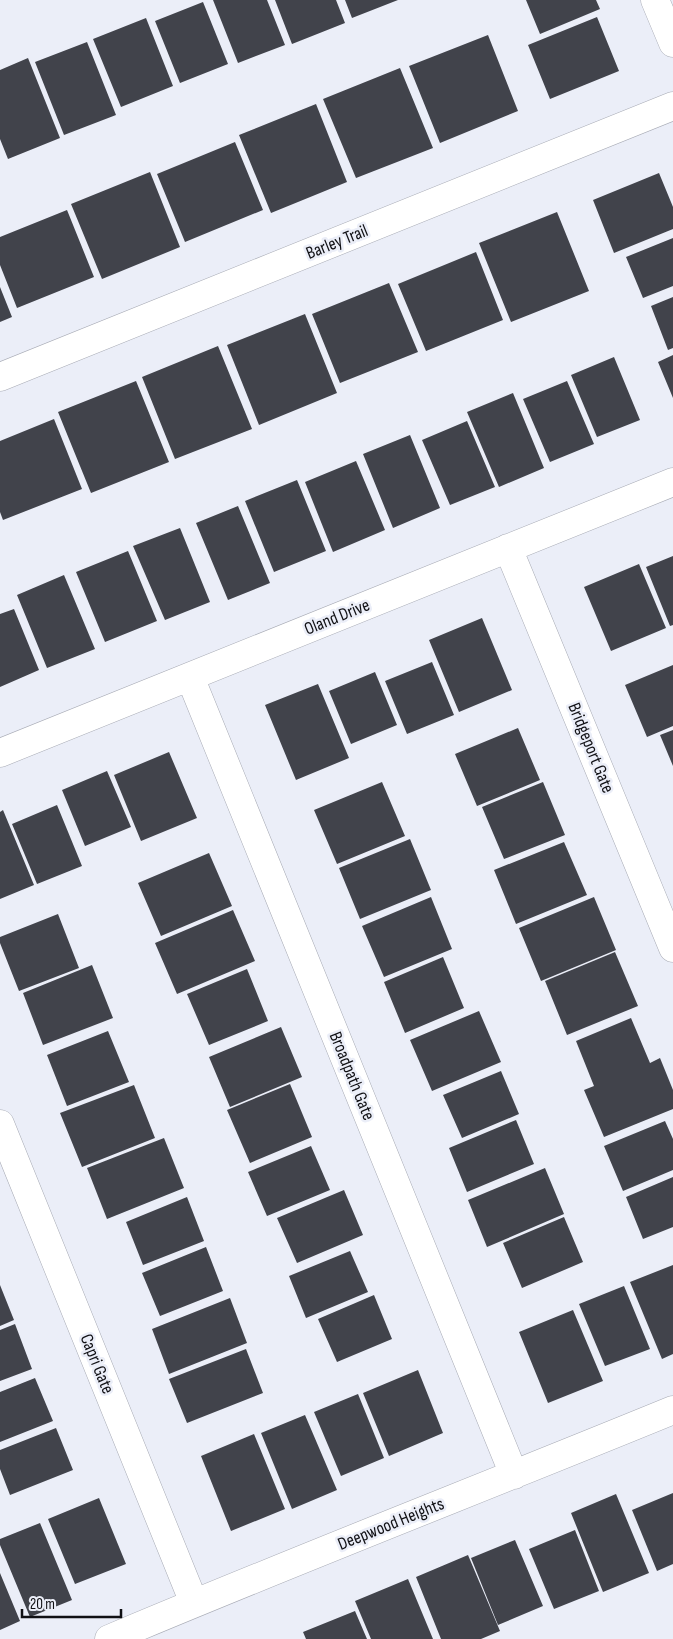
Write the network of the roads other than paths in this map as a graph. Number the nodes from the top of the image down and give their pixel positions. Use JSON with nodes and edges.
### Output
{"nodes":[{"id":1,"x":656,"y":0,"type":"edge"},
{"id":2,"x":673,"y":43,"type":"edge"},
{"id":3,"x":673,"y":106,"type":"edge"},
{"id":4,"x":0,"y":377,"type":"edge"},
{"id":5,"x":673,"y":482,"type":"edge"},
{"id":6,"x":508,"y":548,"type":"junction"},
{"id":7,"x":190,"y":676,"type":"junction"},
{"id":8,"x":0,"y":753,"type":"edge"},
{"id":9,"x":673,"y":948,"type":"edge"},
{"id":10,"x":0,"y":1124,"type":"edge"},
{"id":11,"x":673,"y":1410,"type":"edge"},
{"id":12,"x":514,"y":1475,"type":"junction"},
{"id":13,"x":194,"y":1603,"type":"junction"},
{"id":14,"x":109,"y":1639,"type":"edge"}],
"edges":[{"from":1,"to":2,"type":"street"},
{"from":3,"to":4,"type":"street","name":"Barley Trail"},
{"from":5,"to":6,"type":"street","name":"Oland Drive"},
{"from":6,"to":7,"type":"street","name":"Oland Drive"},
{"from":6,"to":9,"type":"street","name":"Bridgeport Gate"},
{"from":7,"to":8,"type":"street","name":"Oland Drive"},
{"from":7,"to":12,"type":"street","name":"Broadpath Gate"},
{"from":10,"to":13,"type":"street","name":"Capri Gate"},
{"from":11,"to":12,"type":"street","name":"Deepwood Heights"},
{"from":12,"to":13,"type":"street","name":"Deepwood Heights"},
{"from":13,"to":14,"type":"street","name":"Deepwood Heights"}]}
